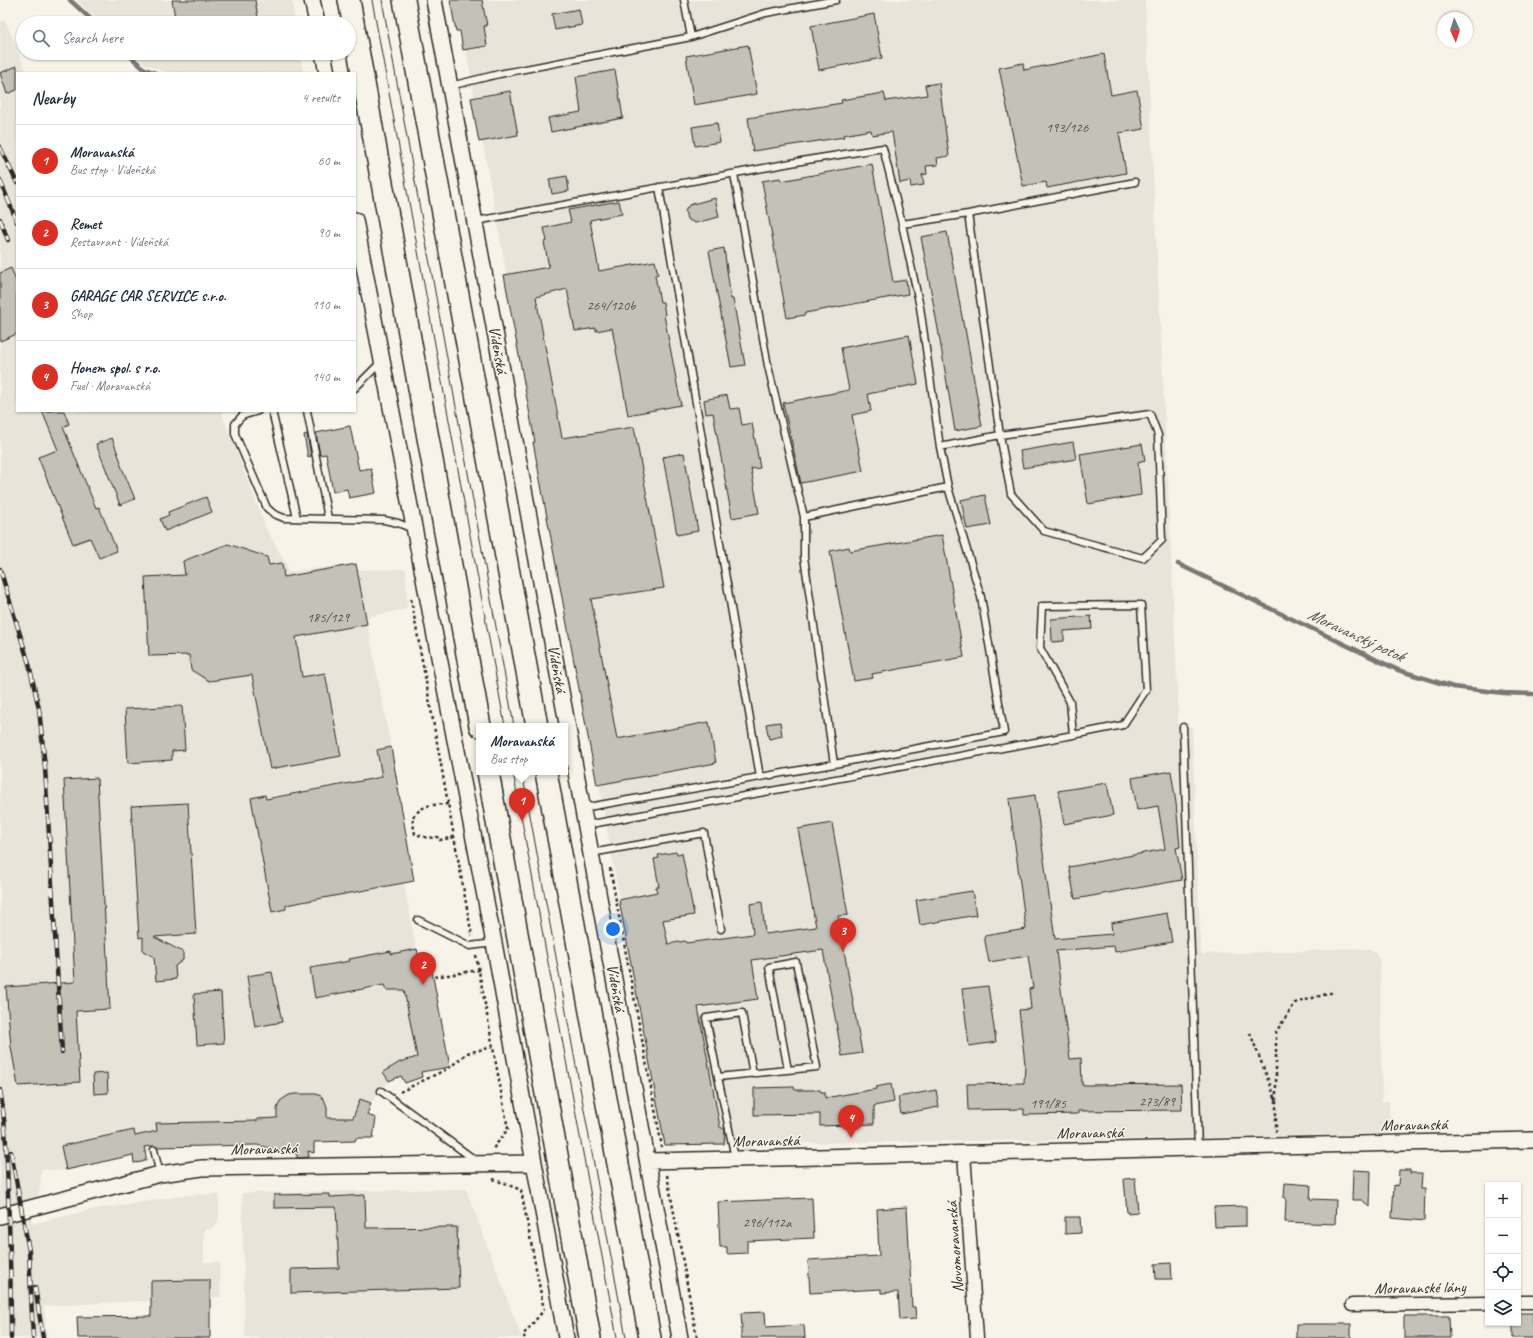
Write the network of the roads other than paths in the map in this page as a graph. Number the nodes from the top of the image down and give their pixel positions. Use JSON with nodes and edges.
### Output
{"nodes":[{"id":1,"x":312,"y":0,"type":"edge"},
{"id":2,"x":350,"y":0,"type":"edge"},
{"id":3,"x":404,"y":0,"type":"edge"},
{"id":4,"x":434,"y":0,"type":"edge"},
{"id":5,"x":684,"y":0,"type":"edge"},
{"id":6,"x":836,"y":0,"type":"edge"},
{"id":7,"x":315,"y":16,"type":"edge"},
{"id":8,"x":353,"y":16,"type":"edge"},
{"id":9,"x":356,"y":34,"type":"edge"},
{"id":10,"x":691,"y":37,"type":"junction"},
{"id":11,"x":324,"y":60,"type":"edge"},
{"id":12,"x":326,"y":72,"type":"edge"},
{"id":13,"x":450,"y":86,"type":"junction"},
{"id":14,"x":734,"y":174,"type":"junction"},
{"id":15,"x":1135,"y":182,"type":"dead end"},
{"id":16,"x":659,"y":187,"type":"junction"},
{"id":17,"x":968,"y":214,"type":"junction"},
{"id":18,"x":474,"y":221,"type":"junction"},
{"id":19,"x":902,"y":224,"type":"junction"},
{"id":20,"x":356,"y":225,"type":"edge"},
{"id":21,"x":382,"y":360,"type":"junction"},
{"id":22,"x":356,"y":387,"type":"edge"},
{"id":23,"x":255,"y":412,"type":"edge"},
{"id":24,"x":272,"y":412,"type":"edge"},
{"id":25,"x":307,"y":412,"type":"edge"},
{"id":26,"x":1000,"y":435,"type":"junction"},
{"id":27,"x":940,"y":448,"type":"junction"},
{"id":28,"x":948,"y":487,"type":"junction"},
{"id":29,"x":804,"y":517,"type":"junction"},
{"id":30,"x":297,"y":518,"type":"junction"},
{"id":31,"x":328,"y":518,"type":"junction"},
{"id":32,"x":415,"y":529,"type":"junction"},
{"id":33,"x":479,"y":723,"type":"edge"},
{"id":34,"x":536,"y":723,"type":"edge"},
{"id":35,"x":566,"y":723,"type":"edge"},
{"id":36,"x":1183,"y":727,"type":"dead end"},
{"id":37,"x":568,"y":732,"type":"edge"},
{"id":38,"x":1073,"y":735,"type":"junction"},
{"id":39,"x":834,"y":764,"type":"junction"},
{"id":40,"x":489,"y":775,"type":"edge"},
{"id":41,"x":547,"y":775,"type":"edge"},
{"id":42,"x":760,"y":777,"type":"junction"},
{"id":43,"x":582,"y":808,"type":"junction"},
{"id":44,"x":586,"y":825,"type":"junction"},
{"id":45,"x":591,"y":852,"type":"junction"},
{"id":46,"x":418,"y":920,"type":"dead end"},
{"id":47,"x":721,"y":929,"type":"dead end"},
{"id":48,"x":494,"y":943,"type":"junction"},
{"id":49,"x":788,"y":1070,"type":"junction"},
{"id":50,"x":754,"y":1074,"type":"junction"},
{"id":51,"x":718,"y":1077,"type":"junction"},
{"id":52,"x":381,"y":1091,"type":"dead end"},
{"id":53,"x":1533,"y":1140,"type":"edge"},
{"id":54,"x":1198,"y":1148,"type":"junction"},
{"id":55,"x":154,"y":1150,"type":"dead end"},
{"id":56,"x":964,"y":1154,"type":"junction"},
{"id":57,"x":735,"y":1160,"type":"junction"},
{"id":58,"x":648,"y":1161,"type":"junction"},
{"id":59,"x":534,"y":1163,"type":"junction"},
{"id":60,"x":480,"y":1164,"type":"junction"},
{"id":61,"x":160,"y":1174,"type":"junction"},
{"id":62,"x":0,"y":1216,"type":"edge"},
{"id":63,"x":1521,"y":1302,"type":"edge"},
{"id":64,"x":1533,"y":1302,"type":"edge"},
{"id":65,"x":1485,"y":1303,"type":"edge"},
{"id":66,"x":1352,"y":1305,"type":"dead end"},
{"id":67,"x":566,"y":1338,"type":"edge"},
{"id":68,"x":590,"y":1338,"type":"edge"},
{"id":69,"x":650,"y":1338,"type":"edge"},
{"id":70,"x":680,"y":1338,"type":"edge"},
{"id":71,"x":977,"y":1338,"type":"edge"}],
"edges":[{"from":1,"to":7,"type":"street"},
{"from":2,"to":8,"type":"highway"},
{"from":3,"to":34,"type":"highway","name":"Vídeňská"},
{"from":4,"to":13,"type":"street","name":"Vídeňská"},
{"from":5,"to":10,"type":"lane"},
{"from":6,"to":10,"type":"lane"},
{"from":9,"to":33,"type":"highway"},
{"from":10,"to":13,"type":"lane"},
{"from":11,"to":12,"type":"street"},
{"from":13,"to":18,"type":"street","name":"Vídeňská"},
{"from":14,"to":16,"type":"lane"},
{"from":14,"to":19,"type":"lane"},
{"from":14,"to":29,"type":"lane"},
{"from":15,"to":17,"type":"lane"},
{"from":16,"to":18,"type":"lane"},
{"from":16,"to":42,"type":"lane"},
{"from":17,"to":19,"type":"lane"},
{"from":17,"to":26,"type":"lane"},
{"from":18,"to":35,"type":"street","name":"Vídeňská"},
{"from":19,"to":27,"type":"lane"},
{"from":20,"to":21,"type":"street"},
{"from":21,"to":22,"type":"lane"},
{"from":21,"to":32,"type":"street"},
{"from":23,"to":30,"type":"lane"},
{"from":24,"to":30,"type":"lane"},
{"from":25,"to":31,"type":"lane"},
{"from":26,"to":26,"type":"lane"},
{"from":26,"to":27,"type":"lane"},
{"from":27,"to":28,"type":"lane"},
{"from":28,"to":29,"type":"lane"},
{"from":28,"to":39,"type":"lane"},
{"from":29,"to":39,"type":"lane"},
{"from":30,"to":31,"type":"lane"},
{"from":31,"to":32,"type":"lane"},
{"from":32,"to":48,"type":"street"},
{"from":36,"to":54,"type":"lane"},
{"from":37,"to":43,"type":"street","name":"Vídeňská"},
{"from":38,"to":38,"type":"lane"},
{"from":38,"to":44,"type":"lane"},
{"from":39,"to":42,"type":"lane"},
{"from":40,"to":68,"type":"highway"},
{"from":41,"to":69,"type":"highway","name":"Vídeňská"},
{"from":42,"to":43,"type":"lane"},
{"from":43,"to":44,"type":"street","name":"Vídeňská"},
{"from":44,"to":45,"type":"street","name":"Vídeňská"},
{"from":45,"to":47,"type":"lane"},
{"from":45,"to":58,"type":"street","name":"Vídeňská"},
{"from":46,"to":48,"type":"lane"},
{"from":48,"to":59,"type":"street"},
{"from":49,"to":49,"type":"lane"},
{"from":49,"to":50,"type":"lane"},
{"from":50,"to":51,"type":"lane"},
{"from":50,"to":51,"type":"lane"},
{"from":51,"to":57,"type":"lane"},
{"from":52,"to":60,"type":"lane"},
{"from":53,"to":54,"type":"street","name":"Moravanská"},
{"from":54,"to":56,"type":"street","name":"Moravanská"},
{"from":55,"to":61,"type":"lane"},
{"from":56,"to":57,"type":"street","name":"Moravanská"},
{"from":56,"to":71,"type":"street","name":"Novomoravanská"},
{"from":57,"to":58,"type":"street","name":"Moravanská"},
{"from":58,"to":70,"type":"street","name":"Vídeňská"},
{"from":59,"to":60,"type":"street","name":"Moravanská"},
{"from":59,"to":67,"type":"street"},
{"from":60,"to":61,"type":"street","name":"Moravanská"},
{"from":61,"to":62,"type":"street","name":"Moravanská"},
{"from":63,"to":64,"type":"street"},
{"from":65,"to":66,"type":"street","name":"Moravanské lány"}]}
